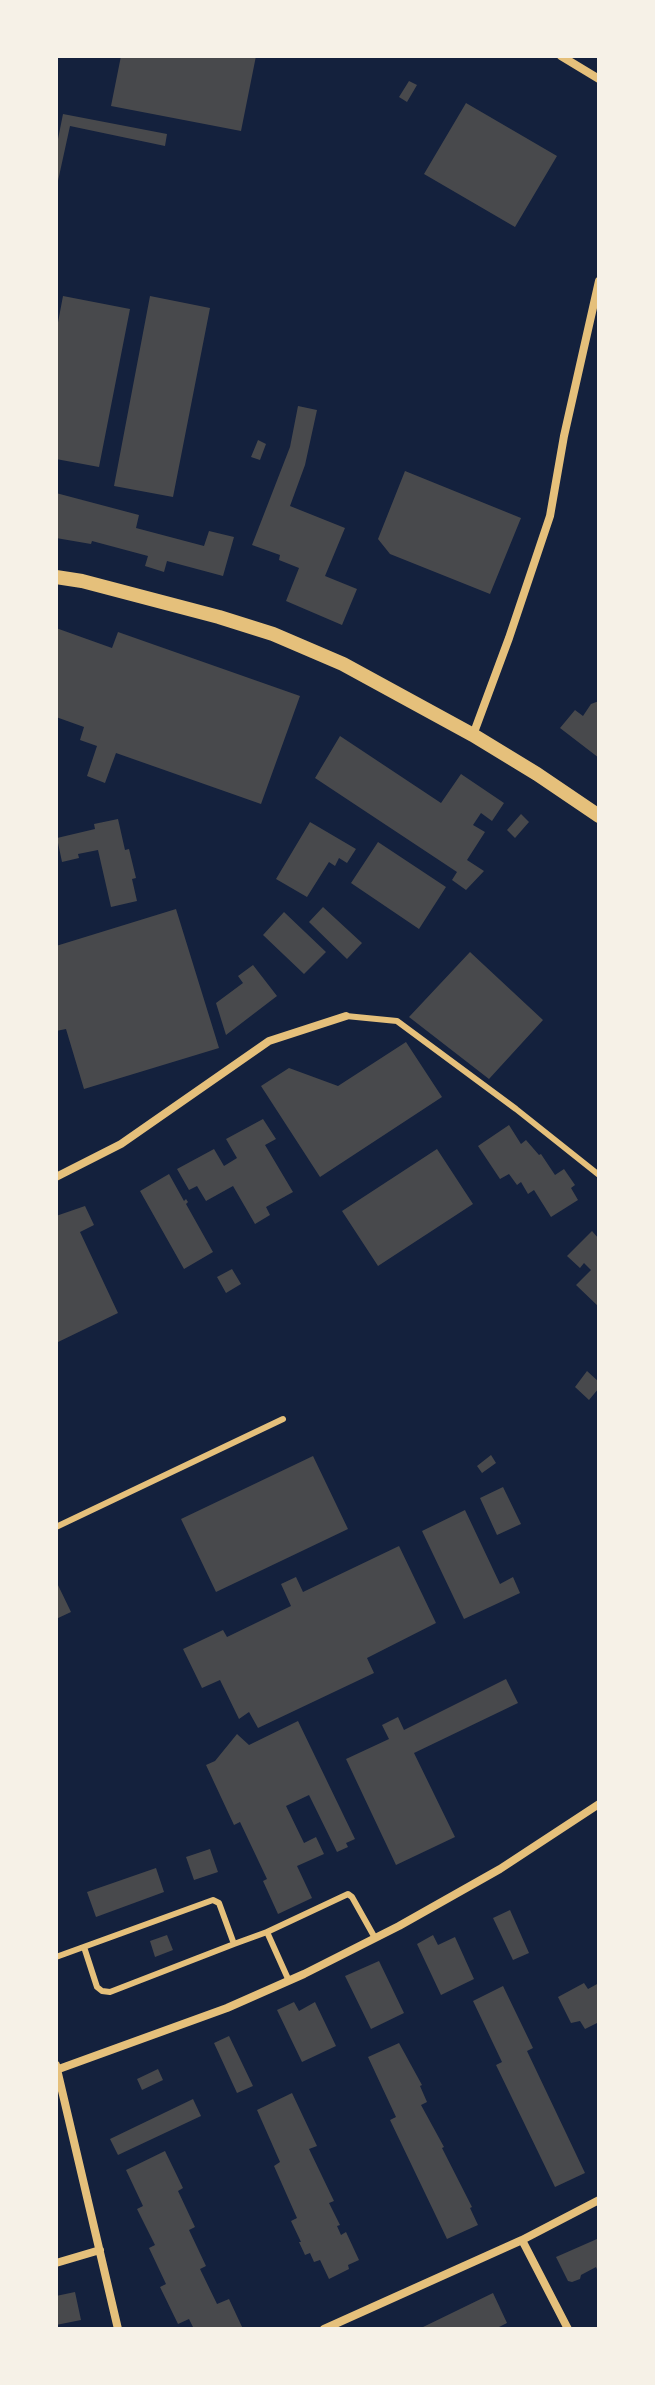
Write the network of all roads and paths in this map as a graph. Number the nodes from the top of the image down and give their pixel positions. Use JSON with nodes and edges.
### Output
{"nodes":[{"id":1,"x":561,"y":56,"type":"edge"},
{"id":2,"x":599,"y":79,"type":"edge"},
{"id":3,"x":599,"y":281,"type":"edge"},
{"id":4,"x":56,"y":577,"type":"edge"},
{"id":5,"x":473,"y":735,"type":"junction"},
{"id":6,"x":599,"y":816,"type":"edge"},
{"id":7,"x":346,"y":1016,"type":"joint"},
{"id":8,"x":598,"y":1174,"type":"edge"},
{"id":9,"x":56,"y":1177,"type":"edge"},
{"id":10,"x":599,"y":1184,"type":"edge"},
{"id":11,"x":283,"y":1419,"type":"dead end"},
{"id":12,"x":56,"y":1527,"type":"edge"},
{"id":13,"x":599,"y":1804,"type":"edge"},
{"id":14,"x":267,"y":1932,"type":"junction"},
{"id":15,"x":375,"y":1938,"type":"junction"},
{"id":16,"x":234,"y":1944,"type":"junction"},
{"id":17,"x":84,"y":1947,"type":"junction"},
{"id":18,"x":56,"y":1957,"type":"edge"},
{"id":19,"x":289,"y":1981,"type":"junction"},
{"id":20,"x":56,"y":2068,"type":"edge"},
{"id":21,"x":599,"y":2200,"type":"edge"},
{"id":22,"x":522,"y":2240,"type":"junction"},
{"id":23,"x":100,"y":2250,"type":"junction"},
{"id":24,"x":56,"y":2263,"type":"edge"},
{"id":25,"x":118,"y":2329,"type":"edge"},
{"id":26,"x":324,"y":2329,"type":"edge"},
{"id":27,"x":568,"y":2329,"type":"edge"}],
"edges":[{"from":1,"to":2,"type":"street"},
{"from":3,"to":5,"type":"street"},
{"from":4,"to":5,"type":"street"},
{"from":5,"to":6,"type":"street"},
{"from":7,"to":8,"type":"lane"},
{"from":7,"to":9,"type":"street"},
{"from":8,"to":10,"type":"lane"},
{"from":11,"to":12,"type":"lane"},
{"from":13,"to":15,"type":"street"},
{"from":14,"to":15,"type":"lane"},
{"from":14,"to":16,"type":"lane"},
{"from":14,"to":19,"type":"lane"},
{"from":15,"to":19,"type":"street"},
{"from":16,"to":17,"type":"lane"},
{"from":16,"to":17,"type":"lane"},
{"from":17,"to":18,"type":"lane"},
{"from":19,"to":20,"type":"street"},
{"from":20,"to":23,"type":"street"},
{"from":21,"to":22,"type":"street"},
{"from":22,"to":26,"type":"street"},
{"from":22,"to":27,"type":"street"},
{"from":23,"to":24,"type":"street"},
{"from":23,"to":25,"type":"street"}]}
